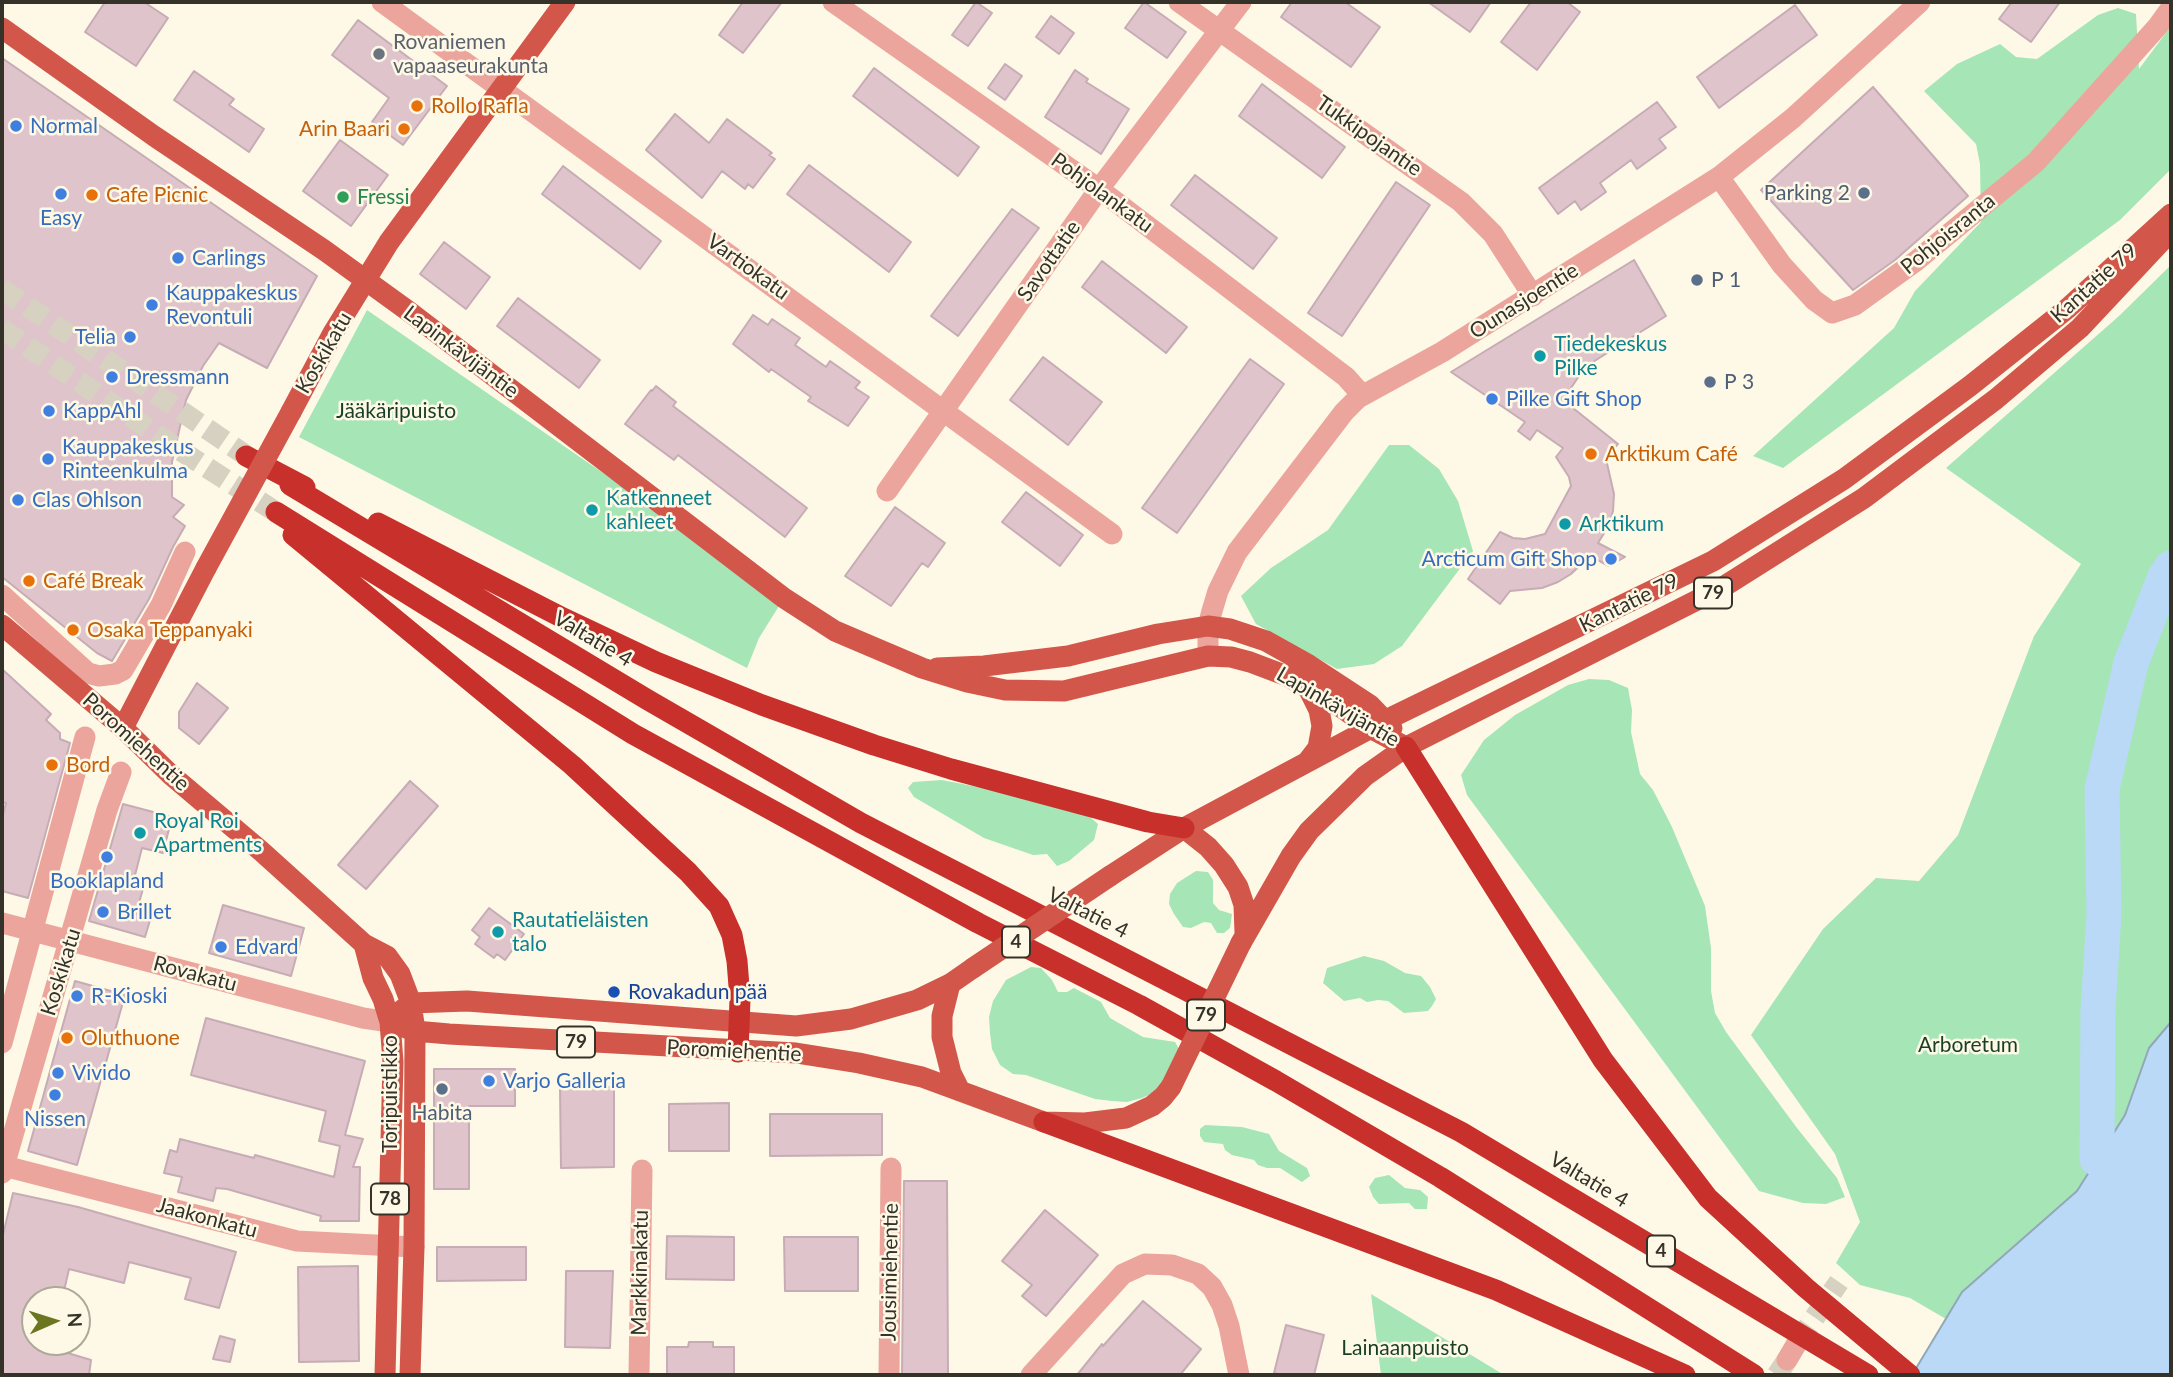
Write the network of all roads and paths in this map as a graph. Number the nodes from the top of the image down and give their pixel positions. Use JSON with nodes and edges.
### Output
{"nodes":[{"id":1,"x":382,"y":2,"type":"edge"},
{"id":2,"x":565,"y":2,"type":"edge"},
{"id":3,"x":833,"y":2,"type":"edge"},
{"id":4,"x":1179,"y":2,"type":"edge"},
{"id":5,"x":1241,"y":2,"type":"edge"},
{"id":6,"x":1920,"y":2,"type":"edge"},
{"id":7,"x":2171,"y":8,"type":"edge"},
{"id":8,"x":2,"y":28,"type":"edge"},
{"id":9,"x":1219,"y":30,"type":"junction"},
{"id":10,"x":502,"y":88,"type":"junction"},
{"id":11,"x":1719,"y":177,"type":"junction"},
{"id":12,"x":1099,"y":190,"type":"junction"},
{"id":13,"x":2171,"y":214,"type":"edge"},
{"id":14,"x":2171,"y":230,"type":"edge"},
{"id":15,"x":366,"y":281,"type":"junction"},
{"id":16,"x":1533,"y":296,"type":"junction"},
{"id":17,"x":1362,"y":396,"type":"junction"},
{"id":18,"x":943,"y":410,"type":"junction"},
{"id":19,"x":246,"y":456,"type":"tunnel mouth"},
{"id":20,"x":290,"y":485,"type":"dead end"},
{"id":21,"x":887,"y":491,"type":"dead end"},
{"id":22,"x":1112,"y":534,"type":"dead end"},
{"id":23,"x":185,"y":552,"type":"dead end"},
{"id":24,"x":2,"y":595,"type":"edge"},
{"id":25,"x":2,"y":625,"type":"edge"},
{"id":26,"x":1208,"y":626,"type":"junction"},
{"id":27,"x":1208,"y":656,"type":"junction"},
{"id":28,"x":922,"y":668,"type":"junction"},
{"id":29,"x":1309,"y":690,"type":"junction"},
{"id":30,"x":1378,"y":724,"type":"junction"},
{"id":31,"x":123,"y":728,"type":"junction"},
{"id":32,"x":85,"y":737,"type":"dead end"},
{"id":33,"x":1406,"y":747,"type":"junction"},
{"id":34,"x":1306,"y":764,"type":"junction"},
{"id":35,"x":121,"y":772,"type":"dead end"},
{"id":36,"x":1184,"y":828,"type":"junction"},
{"id":37,"x":2,"y":923,"type":"edge"},
{"id":38,"x":31,"y":931,"type":"junction"},
{"id":39,"x":1243,"y":938,"type":"junction"},
{"id":40,"x":70,"y":941,"type":"junction"},
{"id":41,"x":364,"y":944,"type":"junction"},
{"id":42,"x":973,"y":968,"type":"joint"},
{"id":43,"x":950,"y":984,"type":"junction"},
{"id":44,"x":411,"y":1003,"type":"junction"},
{"id":45,"x":390,"y":1022,"type":"junction"},
{"id":46,"x":739,"y":1024,"type":"junction"},
{"id":47,"x":415,"y":1031,"type":"junction"},
{"id":48,"x":2,"y":1043,"type":"edge"},
{"id":49,"x":738,"y":1052,"type":"junction"},
{"id":50,"x":960,"y":1091,"type":"junction"},
{"id":51,"x":1044,"y":1122,"type":"junction"},
{"id":52,"x":891,"y":1168,"type":"dead end"},
{"id":53,"x":3,"y":1170,"type":"edge"},
{"id":54,"x":642,"y":1170,"type":"dead end"},
{"id":55,"x":389,"y":1246,"type":"junction"},
{"id":56,"x":414,"y":1247,"type":"junction"},
{"id":57,"x":1864,"y":1373,"type":"edge"},
{"id":58,"x":385,"y":1375,"type":"edge"},
{"id":59,"x":410,"y":1375,"type":"edge"},
{"id":60,"x":639,"y":1375,"type":"edge"},
{"id":61,"x":889,"y":1375,"type":"edge"},
{"id":62,"x":1031,"y":1375,"type":"edge"},
{"id":63,"x":1239,"y":1375,"type":"edge"},
{"id":64,"x":1685,"y":1375,"type":"edge"},
{"id":65,"x":1754,"y":1375,"type":"edge"},
{"id":66,"x":1910,"y":1375,"type":"edge"}],
"edges":[{"from":1,"to":10,"type":"street","name":"Vartiokatu"},
{"from":2,"to":10,"type":"main road","name":"Koskikatu"},
{"from":3,"to":12,"type":"street","name":"Pohjolankatu"},
{"from":4,"to":9,"type":"street","name":"Tukkipojantie"},
{"from":5,"to":9,"type":"street","name":"Savottatie"},
{"from":6,"to":11,"type":"street","name":"Ounasjoentie"},
{"from":7,"to":11,"type":"street","name":"Pohjoisranta"},
{"from":8,"to":15,"type":"main road","name":"Lapinkävijäntie"},
{"from":9,"to":12,"type":"street","name":"Savottatie"},
{"from":9,"to":16,"type":"street","name":"Tukkipojantie"},
{"from":10,"to":15,"type":"main road","name":"Koskikatu"},
{"from":10,"to":18,"type":"street","name":"Vartiokatu"},
{"from":11,"to":16,"type":"street","name":"Ounasjoentie"},
{"from":12,"to":17,"type":"street","name":"Pohjolankatu"},
{"from":12,"to":18,"type":"street","name":"Savottatie"},
{"from":13,"to":30,"type":"main road","name":"Kantatie 79","number":"79"},
{"from":14,"to":33,"type":"main road","name":"Kantatie 79","number":"79"},
{"from":15,"to":28,"type":"main road","name":"Lapinkävijäntie"},
{"from":15,"to":31,"type":"main road","name":"Koskikatu","bridge":true},
{"from":16,"to":17,"type":"street","name":"Ounasjoentie"},
{"from":17,"to":26,"type":"street","name":"Ounasjoentie"},
{"from":18,"to":21,"type":"street","name":"Savottatie"},
{"from":18,"to":22,"type":"street","name":"Vartiokatu"},
{"from":19,"to":36,"type":"highway"},
{"from":20,"to":57,"type":"highway","name":"Valtatie 4","number":"4"},
{"from":23,"to":24,"type":"street","name":"Poromiehentie"},
{"from":25,"to":31,"type":"main road","name":"Poromiehentie"},
{"from":26,"to":27,"type":"street","name":"Ounasjoentie"},
{"from":26,"to":28,"type":"main road","name":"Lapinkävijäntie"},
{"from":26,"to":30,"type":"main road","name":"Lapinkävijäntie"},
{"from":27,"to":28,"type":"main road","name":"Lapinkävijäntie"},
{"from":27,"to":29,"type":"main road","name":"Lapinkävijäntie"},
{"from":29,"to":30,"type":"main road","name":"Lapinkävijäntie"},
{"from":29,"to":34,"type":"main road"},
{"from":30,"to":33,"type":"main road","name":"Lapinkävijäntie"},
{"from":30,"to":34,"type":"main road","name":"Kantatie 79","number":"79"},
{"from":31,"to":41,"type":"main road","name":"Poromiehentie"},
{"from":32,"to":38,"type":"street","name":"Koskikatu"},
{"from":33,"to":39,"type":"main road","name":"Kantatie 79","number":"79"},
{"from":33,"to":66,"type":"highway"},
{"from":34,"to":36,"type":"main road","name":"Kantatie 79","number":"79"},
{"from":35,"to":40,"type":"street","name":"Koskikatu"},
{"from":36,"to":39,"type":"main road"},
{"from":36,"to":42,"type":"main road","name":"Kantatie 79","number":"79","bridge":true},
{"from":37,"to":38,"type":"street","name":"Rovakatu"},
{"from":38,"to":40,"type":"street","name":"Rovakatu"},
{"from":38,"to":48,"type":"street","name":"Koskikatu"},
{"from":39,"to":51,"type":"main road","number":"79","bridge":true},
{"from":40,"to":45,"type":"street","name":"Rovakatu"},
{"from":40,"to":53,"type":"street","name":"Koskikatu"},
{"from":41,"to":44,"type":"main road","name":"Poromiehentie"},
{"from":41,"to":45,"type":"main road"},
{"from":42,"to":43,"type":"main road","name":"Poromiehentie","number":"79"},
{"from":43,"to":46,"type":"main road","name":"Poromiehentie","number":"79"},
{"from":43,"to":50,"type":"main road"},
{"from":44,"to":45,"type":"main road"},
{"from":44,"to":46,"type":"main road","name":"Poromiehentie","number":"79"},
{"from":44,"to":47,"type":"main road","name":"Poromiehentie"},
{"from":45,"to":47,"type":"main road","name":"Poromiehentie"},
{"from":45,"to":55,"type":"main road","name":"Toripuistikko","number":"78"},
{"from":46,"to":49,"type":"highway"},
{"from":46,"to":65,"type":"highway","number":"4"},
{"from":47,"to":49,"type":"main road","name":"Poromiehentie","number":"79"},
{"from":47,"to":56,"type":"main road","name":"Toripuistikko","number":"78"},
{"from":49,"to":50,"type":"main road","name":"Poromiehentie","number":"79"},
{"from":50,"to":51,"type":"main road","name":"Poromiehentie","number":"79"},
{"from":51,"to":64,"type":"highway"},
{"from":52,"to":61,"type":"street","name":"Jousimiehentie"},
{"from":53,"to":55,"type":"street","name":"Jaakonkatu"},
{"from":54,"to":60,"type":"street","name":"Markkinakatu"},
{"from":55,"to":56,"type":"street","name":"Jaakonkatu"},
{"from":55,"to":58,"type":"main road","name":"Toripuistikko","number":"78"},
{"from":56,"to":59,"type":"main road","name":"Toripuistikko","number":"78"},
{"from":62,"to":63,"type":"street"}]}
